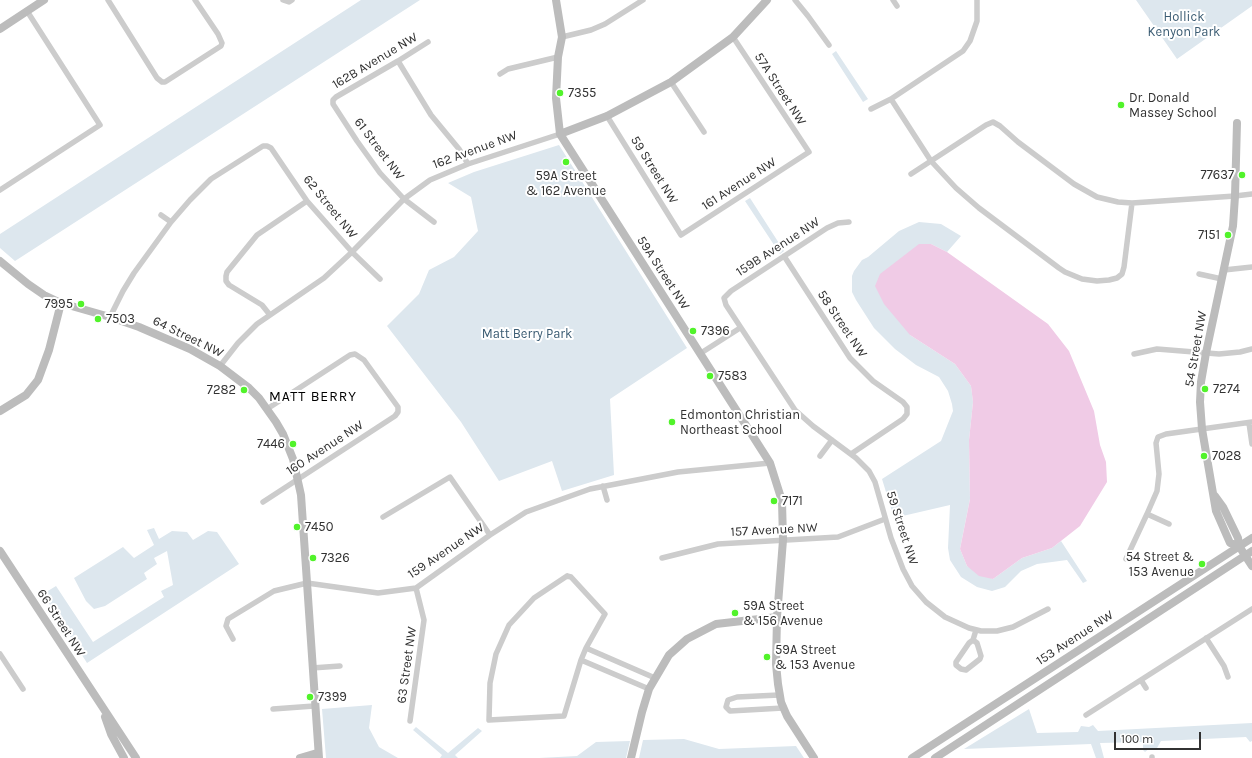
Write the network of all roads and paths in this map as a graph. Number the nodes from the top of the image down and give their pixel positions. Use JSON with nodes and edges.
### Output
{"nodes":[{"id":1,"x":44,"y":0,"type":"edge"},
{"id":2,"x":108,"y":0,"type":"edge"},
{"id":3,"x":195,"y":0,"type":"edge"},
{"id":4,"x":556,"y":0,"type":"edge"},
{"id":5,"x":643,"y":0,"type":"edge"},
{"id":6,"x":767,"y":0,"type":"edge"},
{"id":7,"x":795,"y":0,"type":"edge"},
{"id":8,"x":892,"y":0,"type":"edge"},
{"id":9,"x":977,"y":0,"type":"edge"},
{"id":10,"x":897,"y":6,"type":"dead end"},
{"id":11,"x":27,"y":11,"type":"junction"},
{"id":12,"x":0,"y":29,"type":"edge"},
{"id":13,"x":562,"y":37,"type":"junction"},
{"id":14,"x":733,"y":37,"type":"junction"},
{"id":15,"x":428,"y":42,"type":"dead end"},
{"id":16,"x":829,"y":45,"type":"dead end"},
{"id":17,"x":558,"y":57,"type":"junction"},
{"id":18,"x":398,"y":61,"type":"junction"},
{"id":19,"x":500,"y":74,"type":"dead end"},
{"id":20,"x":671,"y":82,"type":"junction"},
{"id":21,"x":890,"y":99,"type":"junction"},
{"id":22,"x":333,"y":100,"type":"joint"},
{"id":23,"x":871,"y":109,"type":"dead end"},
{"id":24,"x":607,"y":116,"type":"junction"},
{"id":25,"x":1237,"y":123,"type":"dead end"},
{"id":26,"x":704,"y":132,"type":"dead end"},
{"id":27,"x":560,"y":134,"type":"junction"},
{"id":28,"x":809,"y":152,"type":"joint"},
{"id":29,"x":931,"y":161,"type":"junction"},
{"id":30,"x":468,"y":164,"type":"junction"},
{"id":31,"x":912,"y":174,"type":"dead end"},
{"id":32,"x":0,"y":190,"type":"edge"},
{"id":33,"x":1252,"y":194,"type":"edge"},
{"id":34,"x":1235,"y":196,"type":"junction"},
{"id":35,"x":404,"y":199,"type":"junction"},
{"id":36,"x":307,"y":201,"type":"junction"},
{"id":37,"x":1132,"y":203,"type":"junction"},
{"id":38,"x":161,"y":215,"type":"dead end"},
{"id":39,"x":171,"y":222,"type":"junction"},
{"id":40,"x":434,"y":222,"type":"dead end"},
{"id":41,"x":849,"y":222,"type":"dead end"},
{"id":42,"x":681,"y":235,"type":"joint"},
{"id":43,"x":352,"y":252,"type":"junction"},
{"id":44,"x":784,"y":256,"type":"junction"},
{"id":45,"x":0,"y":260,"type":"edge"},
{"id":46,"x":1252,"y":267,"type":"edge"},
{"id":47,"x":1199,"y":274,"type":"dead end"},
{"id":48,"x":1223,"y":274,"type":"junction"},
{"id":49,"x":380,"y":279,"type":"dead end"},
{"id":50,"x":724,"y":298,"type":"joint"},
{"id":51,"x":61,"y":303,"type":"junction"},
{"id":52,"x":270,"y":314,"type":"junction"},
{"id":53,"x":110,"y":317,"type":"junction"},
{"id":54,"x":740,"y":328,"type":"junction"},
{"id":55,"x":1252,"y":349,"type":"edge"},
{"id":56,"x":1206,"y":353,"type":"junction"},
{"id":57,"x":701,"y":354,"type":"junction"},
{"id":58,"x":1134,"y":354,"type":"dead end"},
{"id":59,"x":220,"y":366,"type":"junction"},
{"id":60,"x":267,"y":409,"type":"junction"},
{"id":61,"x":0,"y":411,"type":"edge"},
{"id":62,"x":1250,"y":422,"type":"edge"},
{"id":63,"x":1202,"y":429,"type":"junction"},
{"id":64,"x":832,"y":440,"type":"junction"},
{"id":65,"x":1252,"y":444,"type":"edge"},
{"id":66,"x":851,"y":454,"type":"junction"},
{"id":67,"x":820,"y":456,"type":"dead end"},
{"id":68,"x":770,"y":463,"type":"junction"},
{"id":69,"x":298,"y":479,"type":"junction"},
{"id":70,"x":603,"y":486,"type":"junction"},
{"id":71,"x":607,"y":500,"type":"dead end"},
{"id":72,"x":263,"y":502,"type":"dead end"},
{"id":73,"x":1148,"y":514,"type":"junction"},
{"id":74,"x":383,"y":518,"type":"dead end"},
{"id":75,"x":885,"y":519,"type":"junction"},
{"id":76,"x":1169,"y":524,"type":"dead end"},
{"id":77,"x":490,"y":535,"type":"junction"},
{"id":78,"x":1252,"y":538,"type":"edge"},
{"id":79,"x":783,"y":540,"type":"junction"},
{"id":80,"x":1239,"y":546,"type":"junction"},
{"id":81,"x":0,"y":551,"type":"edge"},
{"id":82,"x":1248,"y":553,"type":"edge"},
{"id":83,"x":662,"y":558,"type":"dead end"},
{"id":84,"x":1126,"y":559,"type":"dead end"},
{"id":85,"x":1252,"y":566,"type":"edge"},
{"id":86,"x":307,"y":583,"type":"junction"},
{"id":87,"x":416,"y":588,"type":"junction"},
{"id":88,"x":1252,"y":609,"type":"edge"},
{"id":89,"x":1048,"y":610,"type":"dead end"},
{"id":90,"x":777,"y":617,"type":"junction"},
{"id":91,"x":976,"y":630,"type":"junction"},
{"id":92,"x":1206,"y":638,"type":"junction"},
{"id":93,"x":233,"y":639,"type":"dead end"},
{"id":94,"x":973,"y":640,"type":"junction"},
{"id":95,"x":586,"y":648,"type":"junction"},
{"id":96,"x":0,"y":654,"type":"edge"},
{"id":97,"x":581,"y":660,"type":"junction"},
{"id":98,"x":340,"y":666,"type":"dead end"},
{"id":99,"x":312,"y":668,"type":"junction"},
{"id":100,"x":1228,"y":677,"type":"dead end"},
{"id":101,"x":654,"y":678,"type":"junction"},
{"id":102,"x":1141,"y":680,"type":"junction"},
{"id":103,"x":1146,"y":688,"type":"dead end"},
{"id":104,"x":23,"y":689,"type":"dead end"},
{"id":105,"x":649,"y":689,"type":"junction"},
{"id":106,"x":779,"y":695,"type":"junction"},
{"id":107,"x":314,"y":706,"type":"junction"},
{"id":108,"x":102,"y":707,"type":"junction"},
{"id":109,"x":783,"y":708,"type":"junction"},
{"id":110,"x":273,"y":710,"type":"dead end"},
{"id":111,"x":1086,"y":715,"type":"dead end"},
{"id":112,"x":410,"y":721,"type":"dead end"},
{"id":113,"x":318,"y":755,"type":"edge"},
{"id":114,"x":124,"y":758,"type":"edge"},
{"id":115,"x":136,"y":758,"type":"edge"},
{"id":116,"x":300,"y":758,"type":"edge"},
{"id":117,"x":631,"y":758,"type":"edge"},
{"id":118,"x":814,"y":758,"type":"edge"},
{"id":119,"x":912,"y":758,"type":"edge"},
{"id":120,"x":935,"y":758,"type":"edge"}],
"edges":[{"from":1,"to":11,"type":"street"},
{"from":2,"to":3,"type":"street"},
{"from":4,"to":13,"type":"street","name":"59A Street NW"},
{"from":5,"to":13,"type":"street"},
{"from":6,"to":14,"type":"street","name":"162 Avenue NW"},
{"from":7,"to":16,"type":"street"},
{"from":8,"to":10,"type":"street"},
{"from":9,"to":21,"type":"street"},
{"from":11,"to":12,"type":"street"},
{"from":11,"to":32,"type":"street"},
{"from":13,"to":17,"type":"street","name":"59A Street NW"},
{"from":14,"to":20,"type":"street","name":"162 Avenue NW"},
{"from":14,"to":28,"type":"street","name":"57A Street NW"},
{"from":15,"to":18,"type":"street","name":"162B Avenue NW"},
{"from":17,"to":19,"type":"street"},
{"from":17,"to":27,"type":"street","name":"59A Street NW"},
{"from":18,"to":22,"type":"street","name":"162B Avenue NW"},
{"from":18,"to":30,"type":"street"},
{"from":20,"to":24,"type":"street","name":"162 Avenue NW"},
{"from":20,"to":26,"type":"street"},
{"from":21,"to":23,"type":"street"},
{"from":21,"to":29,"type":"street"},
{"from":22,"to":35,"type":"street","name":"61 Street NW"},
{"from":24,"to":27,"type":"street","name":"162 Avenue NW"},
{"from":24,"to":42,"type":"street","name":"59 Street NW"},
{"from":25,"to":34,"type":"street","name":"54 Street NW"},
{"from":27,"to":30,"type":"street","name":"162 Avenue NW"},
{"from":27,"to":57,"type":"street","name":"59A Street NW"},
{"from":28,"to":42,"type":"street","name":"161 Avenue NW"},
{"from":29,"to":31,"type":"street"},
{"from":29,"to":37,"type":"street"},
{"from":29,"to":37,"type":"street"},
{"from":30,"to":35,"type":"street","name":"162 Avenue NW"},
{"from":33,"to":34,"type":"street"},
{"from":34,"to":37,"type":"street"},
{"from":34,"to":48,"type":"street","name":"54 Street NW"},
{"from":35,"to":40,"type":"street","name":"61 Street NW"},
{"from":35,"to":43,"type":"street","name":"162 Avenue NW"},
{"from":36,"to":39,"type":"street","name":"62 Street NW"},
{"from":36,"to":43,"type":"street","name":"62 Street NW"},
{"from":36,"to":52,"type":"street"},
{"from":38,"to":39,"type":"street"},
{"from":39,"to":53,"type":"street"},
{"from":41,"to":44,"type":"street","name":"159B Avenue NW"},
{"from":43,"to":49,"type":"street","name":"62 Street NW"},
{"from":43,"to":52,"type":"street","name":"162 Avenue NW"},
{"from":44,"to":50,"type":"street","name":"159B Avenue NW"},
{"from":44,"to":66,"type":"street","name":"58 Street NW"},
{"from":45,"to":51,"type":"street","name":"64 Street NW"},
{"from":46,"to":48,"type":"street"},
{"from":47,"to":48,"type":"street"},
{"from":48,"to":56,"type":"street","name":"54 Street NW"},
{"from":50,"to":54,"type":"street","name":"59 Street NW"},
{"from":51,"to":53,"type":"street","name":"64 Street NW"},
{"from":51,"to":61,"type":"street"},
{"from":52,"to":59,"type":"street","name":"162 Avenue NW"},
{"from":53,"to":59,"type":"street","name":"64 Street NW"},
{"from":54,"to":57,"type":"street"},
{"from":54,"to":64,"type":"street","name":"59 Street NW"},
{"from":55,"to":56,"type":"street"},
{"from":56,"to":58,"type":"street"},
{"from":56,"to":63,"type":"street","name":"54 Street NW"},
{"from":57,"to":68,"type":"street","name":"59A Street NW"},
{"from":59,"to":60,"type":"street","name":"64 Street NW"},
{"from":60,"to":69,"type":"street","name":"64 Street NW"},
{"from":60,"to":69,"type":"street","name":"160 Avenue NW"},
{"from":62,"to":63,"type":"street"},
{"from":62,"to":65,"type":"street"},
{"from":63,"to":73,"type":"street"},
{"from":63,"to":80,"type":"street","name":"54 Street NW"},
{"from":64,"to":66,"type":"street","name":"59 Street NW"},
{"from":64,"to":67,"type":"street"},
{"from":66,"to":75,"type":"street","name":"59 Street NW"},
{"from":68,"to":70,"type":"street","name":"159 Avenue NW"},
{"from":68,"to":79,"type":"street","name":"59A Street NW"},
{"from":69,"to":72,"type":"street","name":"160 Avenue NW"},
{"from":69,"to":86,"type":"street","name":"64 Street NW"},
{"from":70,"to":71,"type":"street"},
{"from":70,"to":77,"type":"street","name":"159 Avenue NW"},
{"from":73,"to":76,"type":"street"},
{"from":73,"to":84,"type":"street"},
{"from":74,"to":77,"type":"street"},
{"from":75,"to":79,"type":"street","name":"157 Avenue NW"},
{"from":75,"to":91,"type":"street","name":"59 Street NW"},
{"from":77,"to":87,"type":"street","name":"159 Avenue NW"},
{"from":78,"to":80,"type":"street","name":"153 Avenue NW"},
{"from":79,"to":83,"type":"street","name":"157 Avenue NW"},
{"from":79,"to":90,"type":"street","name":"59A Street NW"},
{"from":80,"to":82,"type":"street","name":"54 Street NW"},
{"from":80,"to":119,"type":"street","name":"153 Avenue NW"},
{"from":81,"to":108,"type":"street","name":"66 Street NW"},
{"from":82,"to":85,"type":"street","name":"54 Street NW"},
{"from":82,"to":120,"type":"street","name":"153 Avenue NW"},
{"from":86,"to":87,"type":"street","name":"159 Avenue NW"},
{"from":86,"to":93,"type":"street","name":"159 Avenue NW"},
{"from":86,"to":99,"type":"street","name":"64 Street NW"},
{"from":87,"to":112,"type":"street","name":"63 Street NW"},
{"from":88,"to":92,"type":"street"},
{"from":89,"to":91,"type":"street","name":"59 Street NW"},
{"from":90,"to":101,"type":"street"},
{"from":90,"to":106,"type":"street","name":"59A Street NW"},
{"from":91,"to":94,"type":"street"},
{"from":92,"to":100,"type":"street"},
{"from":92,"to":102,"type":"street"},
{"from":94,"to":94,"type":"street"},
{"from":95,"to":97,"type":"street"},
{"from":95,"to":97,"type":"street"},
{"from":95,"to":101,"type":"street"},
{"from":96,"to":104,"type":"street"},
{"from":97,"to":105,"type":"street"},
{"from":98,"to":99,"type":"street"},
{"from":99,"to":107,"type":"street","name":"64 Street NW"},
{"from":101,"to":105,"type":"street"},
{"from":102,"to":103,"type":"street"},
{"from":102,"to":111,"type":"street"},
{"from":105,"to":117,"type":"street"},
{"from":106,"to":109,"type":"street","name":"59A Street NW"},
{"from":106,"to":109,"type":"street"},
{"from":107,"to":110,"type":"street"},
{"from":107,"to":113,"type":"street","name":"64 Street NW"},
{"from":108,"to":114,"type":"street","name":"66 Street NW"},
{"from":108,"to":115,"type":"street","name":"66 Street NW"},
{"from":109,"to":118,"type":"street","name":"59A Street NW"},
{"from":113,"to":116,"type":"street"}]}
